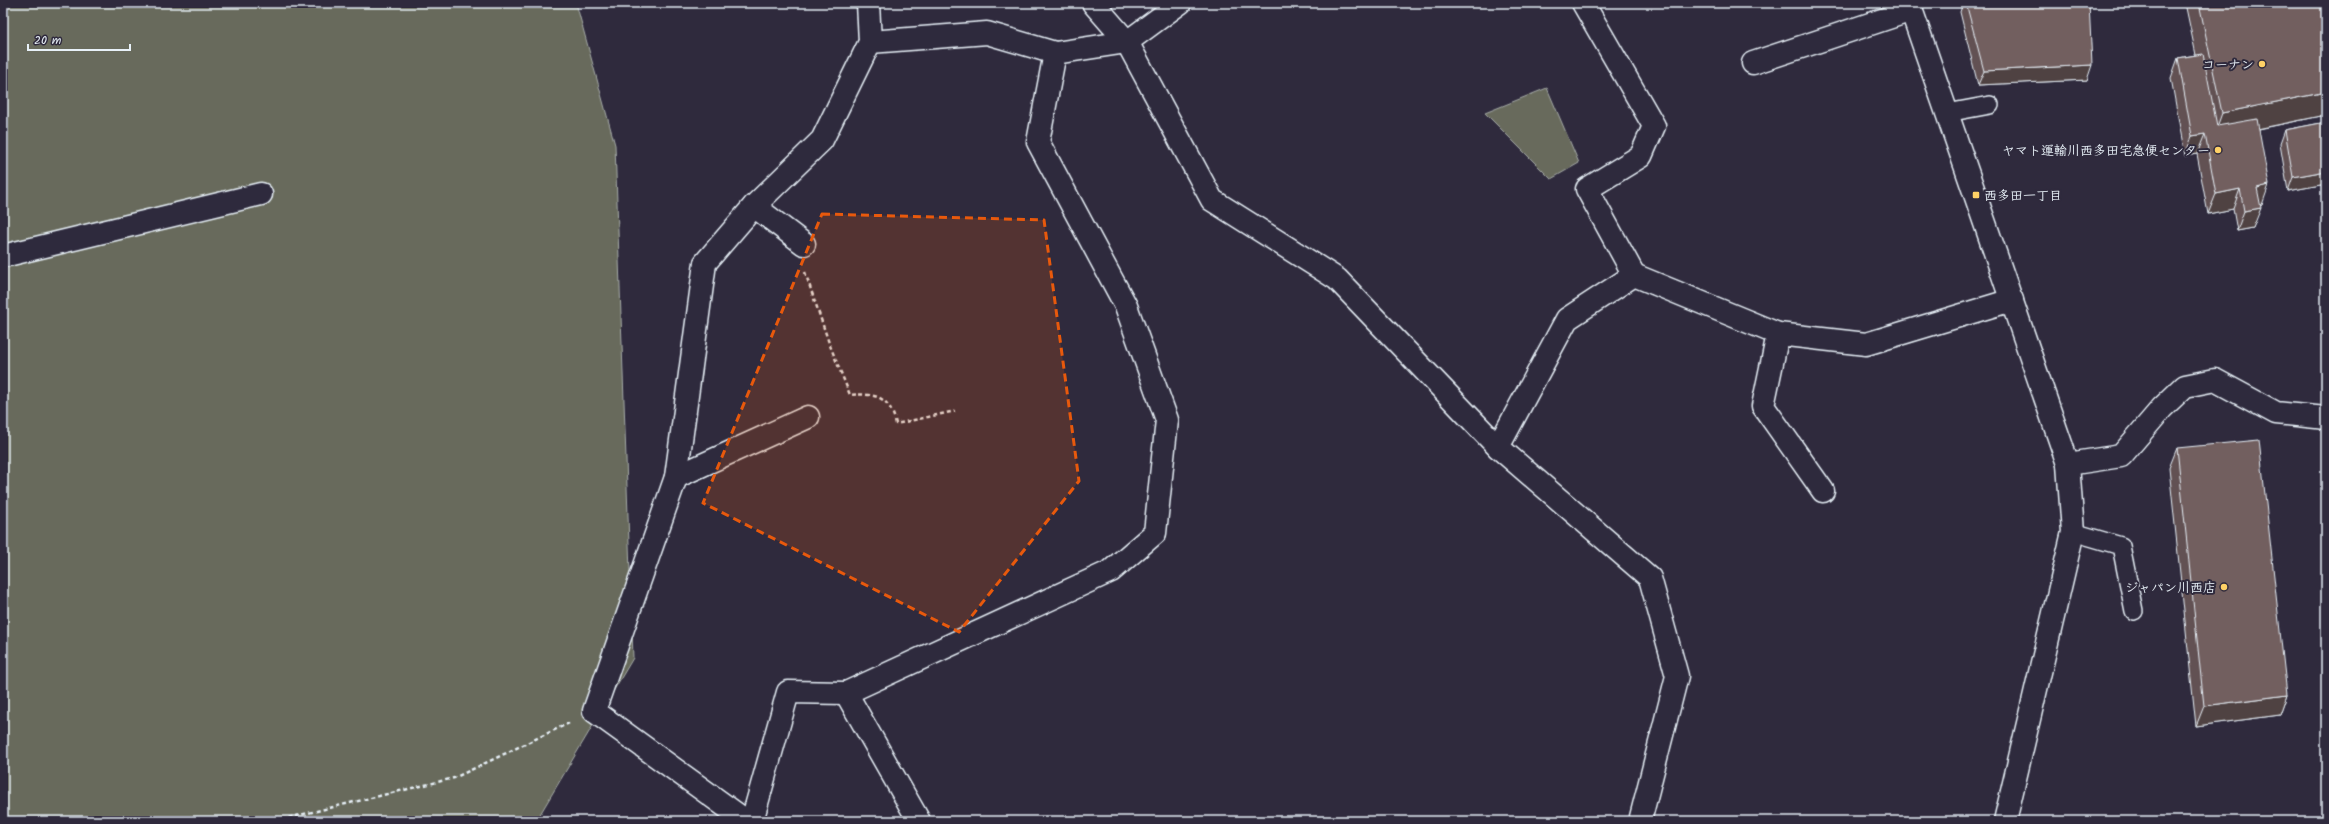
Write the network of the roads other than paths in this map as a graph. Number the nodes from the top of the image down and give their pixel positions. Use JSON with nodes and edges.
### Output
{"nodes":[{"id":1,"x":868,"y":3,"type":"edge"},
{"id":2,"x":1092,"y":3,"type":"edge"},
{"id":3,"x":1180,"y":3,"type":"edge"},
{"id":4,"x":1583,"y":3,"type":"edge"},
{"id":5,"x":1910,"y":6,"type":"edge"},
{"id":6,"x":870,"y":42,"type":"junction"},
{"id":7,"x":1127,"y":42,"type":"junction"},
{"id":8,"x":1055,"y":53,"type":"junction"},
{"id":9,"x":1753,"y":63,"type":"dead end"},
{"id":10,"x":1990,"y":105,"type":"dead end"},
{"id":11,"x":1947,"y":113,"type":"junction"},
{"id":12,"x":261,"y":194,"type":"dead end"},
{"id":13,"x":754,"y":206,"type":"junction"},
{"id":14,"x":804,"y":244,"type":"road end"},
{"id":15,"x":3,"y":256,"type":"edge"},
{"id":16,"x":1634,"y":275,"type":"junction"},
{"id":17,"x":2012,"y":300,"type":"junction"},
{"id":18,"x":1778,"y":334,"type":"junction"},
{"id":19,"x":808,"y":417,"type":"dead end"},
{"id":20,"x":2326,"y":421,"type":"edge"},
{"id":21,"x":1498,"y":447,"type":"junction"},
{"id":22,"x":2068,"y":464,"type":"junction"},
{"id":23,"x":676,"y":477,"type":"junction"},
{"id":24,"x":1823,"y":491,"type":"dead end"},
{"id":25,"x":2073,"y":532,"type":"junction"},
{"id":26,"x":2134,"y":611,"type":"dead end"},
{"id":27,"x":846,"y":693,"type":"junction"},
{"id":28,"x":746,"y":821,"type":"edge"},
{"id":29,"x":752,"y":821,"type":"edge"},
{"id":30,"x":919,"y":821,"type":"edge"},
{"id":31,"x":1640,"y":821,"type":"edge"},
{"id":32,"x":2005,"y":821,"type":"edge"}],
"edges":[{"from":1,"to":6,"type":"street"},
{"from":2,"to":7,"type":"street"},
{"from":3,"to":7,"type":"street"},
{"from":4,"to":16,"type":"street"},
{"from":5,"to":9,"type":"street"},
{"from":5,"to":11,"type":"street"},
{"from":6,"to":8,"type":"street"},
{"from":6,"to":13,"type":"street"},
{"from":7,"to":8,"type":"street"},
{"from":7,"to":21,"type":"street"},
{"from":8,"to":27,"type":"street"},
{"from":10,"to":11,"type":"lane"},
{"from":11,"to":17,"type":"street"},
{"from":12,"to":15,"type":"street"},
{"from":13,"to":14,"type":"street"},
{"from":13,"to":23,"type":"street"},
{"from":16,"to":18,"type":"street"},
{"from":16,"to":21,"type":"street"},
{"from":17,"to":18,"type":"street"},
{"from":17,"to":22,"type":"street"},
{"from":18,"to":24,"type":"street"},
{"from":19,"to":23,"type":"street"},
{"from":20,"to":22,"type":"street"},
{"from":21,"to":31,"type":"street"},
{"from":22,"to":25,"type":"street"},
{"from":23,"to":28,"type":"street"},
{"from":25,"to":26,"type":"lane"},
{"from":25,"to":32,"type":"street"},
{"from":27,"to":29,"type":"street"},
{"from":27,"to":30,"type":"street"}]}
